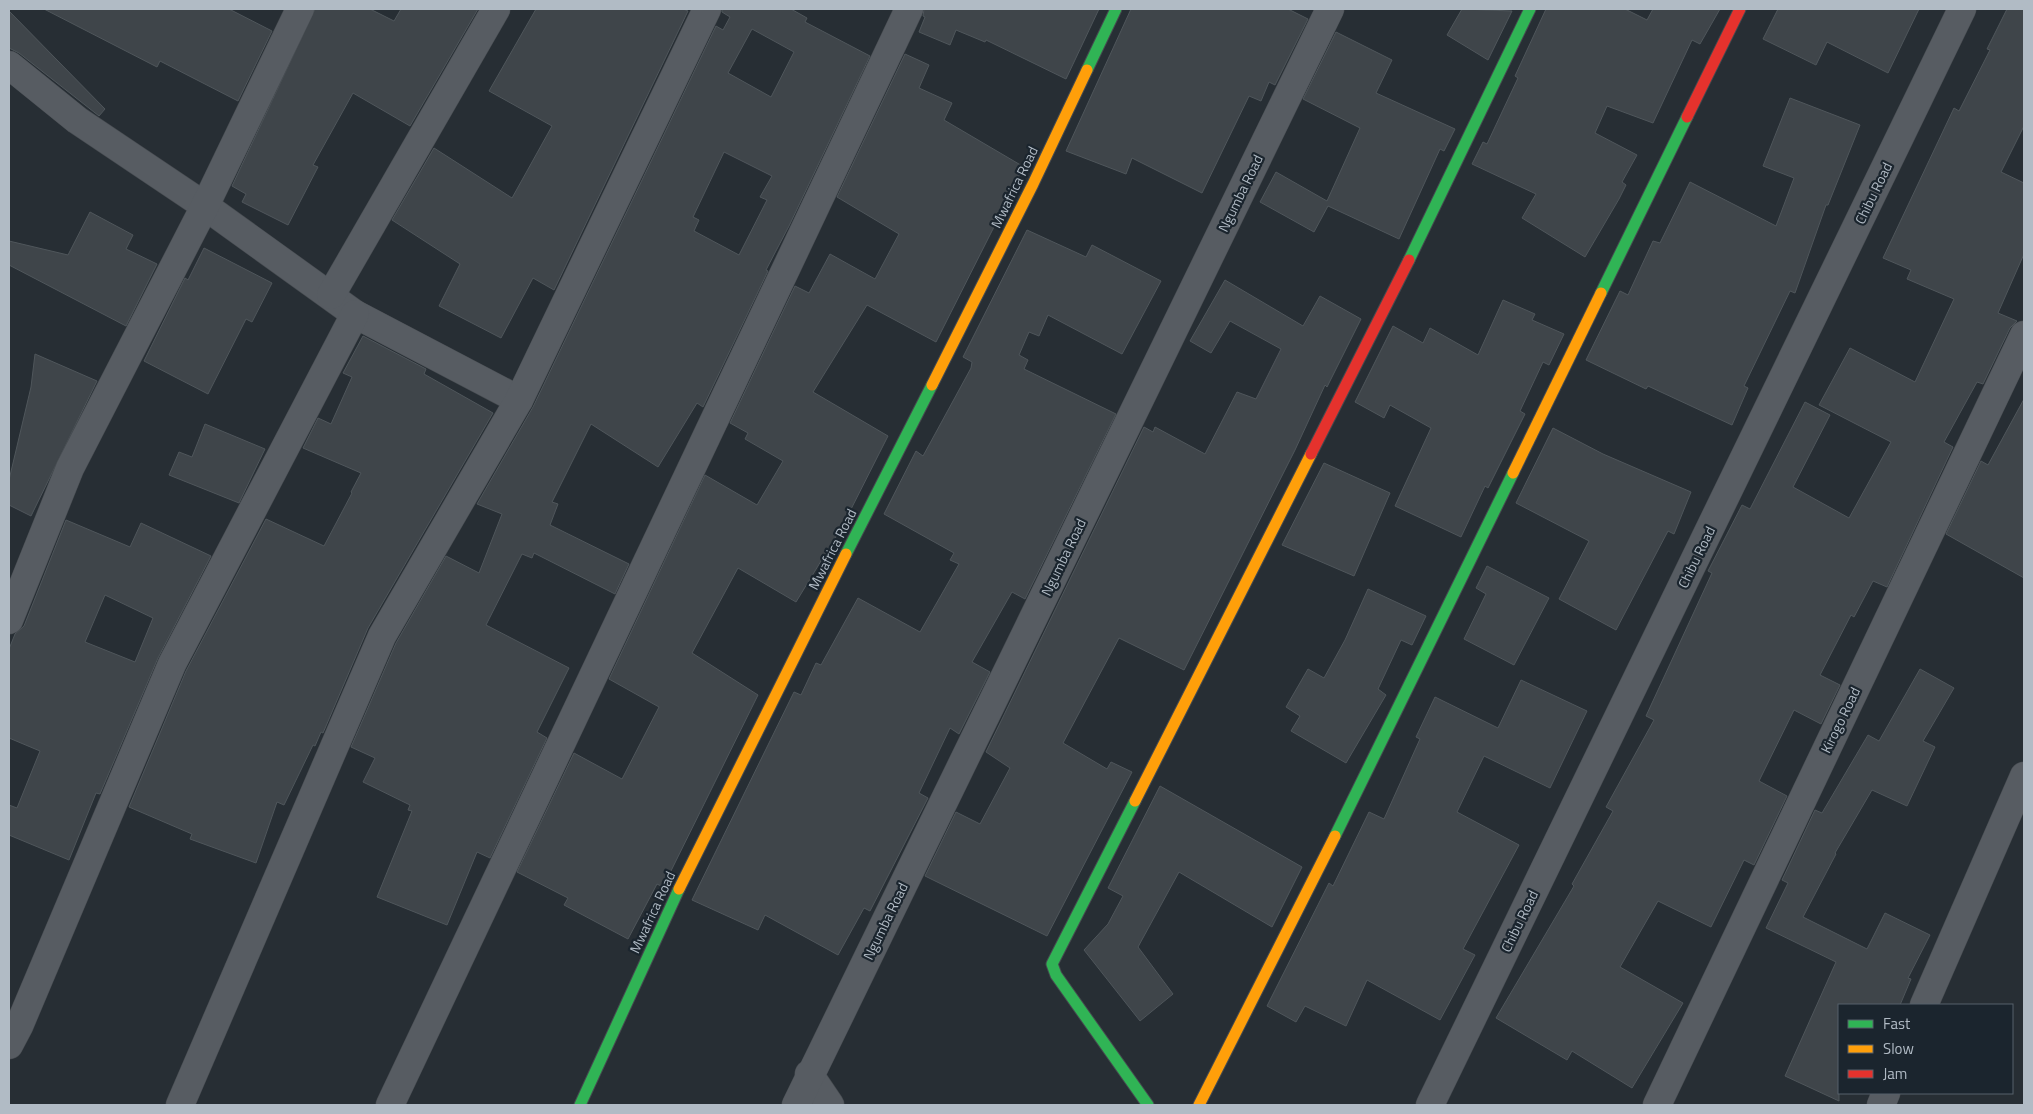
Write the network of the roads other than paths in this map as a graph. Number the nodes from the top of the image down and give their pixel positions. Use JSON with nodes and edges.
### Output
{"nodes":[{"id":1,"x":300,"y":9,"type":"edge"},
{"id":2,"x":496,"y":9,"type":"edge"},
{"id":3,"x":707,"y":9,"type":"edge"},
{"id":4,"x":909,"y":9,"type":"edge"},
{"id":5,"x":1116,"y":9,"type":"edge"},
{"id":6,"x":1330,"y":9,"type":"edge"},
{"id":7,"x":1530,"y":9,"type":"edge"},
{"id":8,"x":1740,"y":9,"type":"edge"},
{"id":9,"x":1962,"y":9,"type":"edge"},
{"id":10,"x":9,"y":65,"type":"edge"},
{"id":11,"x":205,"y":206,"type":"junction"},
{"id":12,"x":331,"y":295,"type":"junction"},
{"id":13,"x":355,"y":314,"type":"junction"},
{"id":14,"x":2024,"y":335,"type":"edge"},
{"id":15,"x":519,"y":400,"type":"junction"},
{"id":16,"x":9,"y":620,"type":"edge"},
{"id":17,"x":2024,"y":776,"type":"edge"},
{"id":18,"x":1924,"y":1004,"type":"edge"},
{"id":19,"x":9,"y":1045,"type":"edge"},
{"id":20,"x":810,"y":1074,"type":"junction"},
{"id":21,"x":180,"y":1105,"type":"edge"},
{"id":22,"x":390,"y":1105,"type":"edge"},
{"id":23,"x":580,"y":1105,"type":"edge"},
{"id":24,"x":796,"y":1105,"type":"edge"},
{"id":25,"x":830,"y":1105,"type":"edge"},
{"id":26,"x":1148,"y":1105,"type":"edge"},
{"id":27,"x":1199,"y":1105,"type":"edge"},
{"id":28,"x":1430,"y":1105,"type":"edge"},
{"id":29,"x":1656,"y":1105,"type":"edge"}],
"edges":[{"from":1,"to":11,"type":"street"},
{"from":2,"to":12,"type":"street"},
{"from":3,"to":15,"type":"street"},
{"from":4,"to":22,"type":"street"},
{"from":5,"to":23,"type":"street","name":"Mwafrica Road"},
{"from":6,"to":20,"type":"street","name":"Ngumba Road"},
{"from":7,"to":26,"type":"street"},
{"from":8,"to":27,"type":"street"},
{"from":9,"to":28,"type":"street","name":"Chibu Road"},
{"from":10,"to":11,"type":"street"},
{"from":11,"to":12,"type":"street"},
{"from":11,"to":16,"type":"street"},
{"from":12,"to":13,"type":"street"},
{"from":13,"to":15,"type":"street"},
{"from":13,"to":19,"type":"street"},
{"from":14,"to":29,"type":"street","name":"Kirogo Road"},
{"from":15,"to":21,"type":"street"},
{"from":17,"to":18,"type":"street"},
{"from":20,"to":24,"type":"street","name":"Ngumba Road"},
{"from":20,"to":25,"type":"street"}]}
